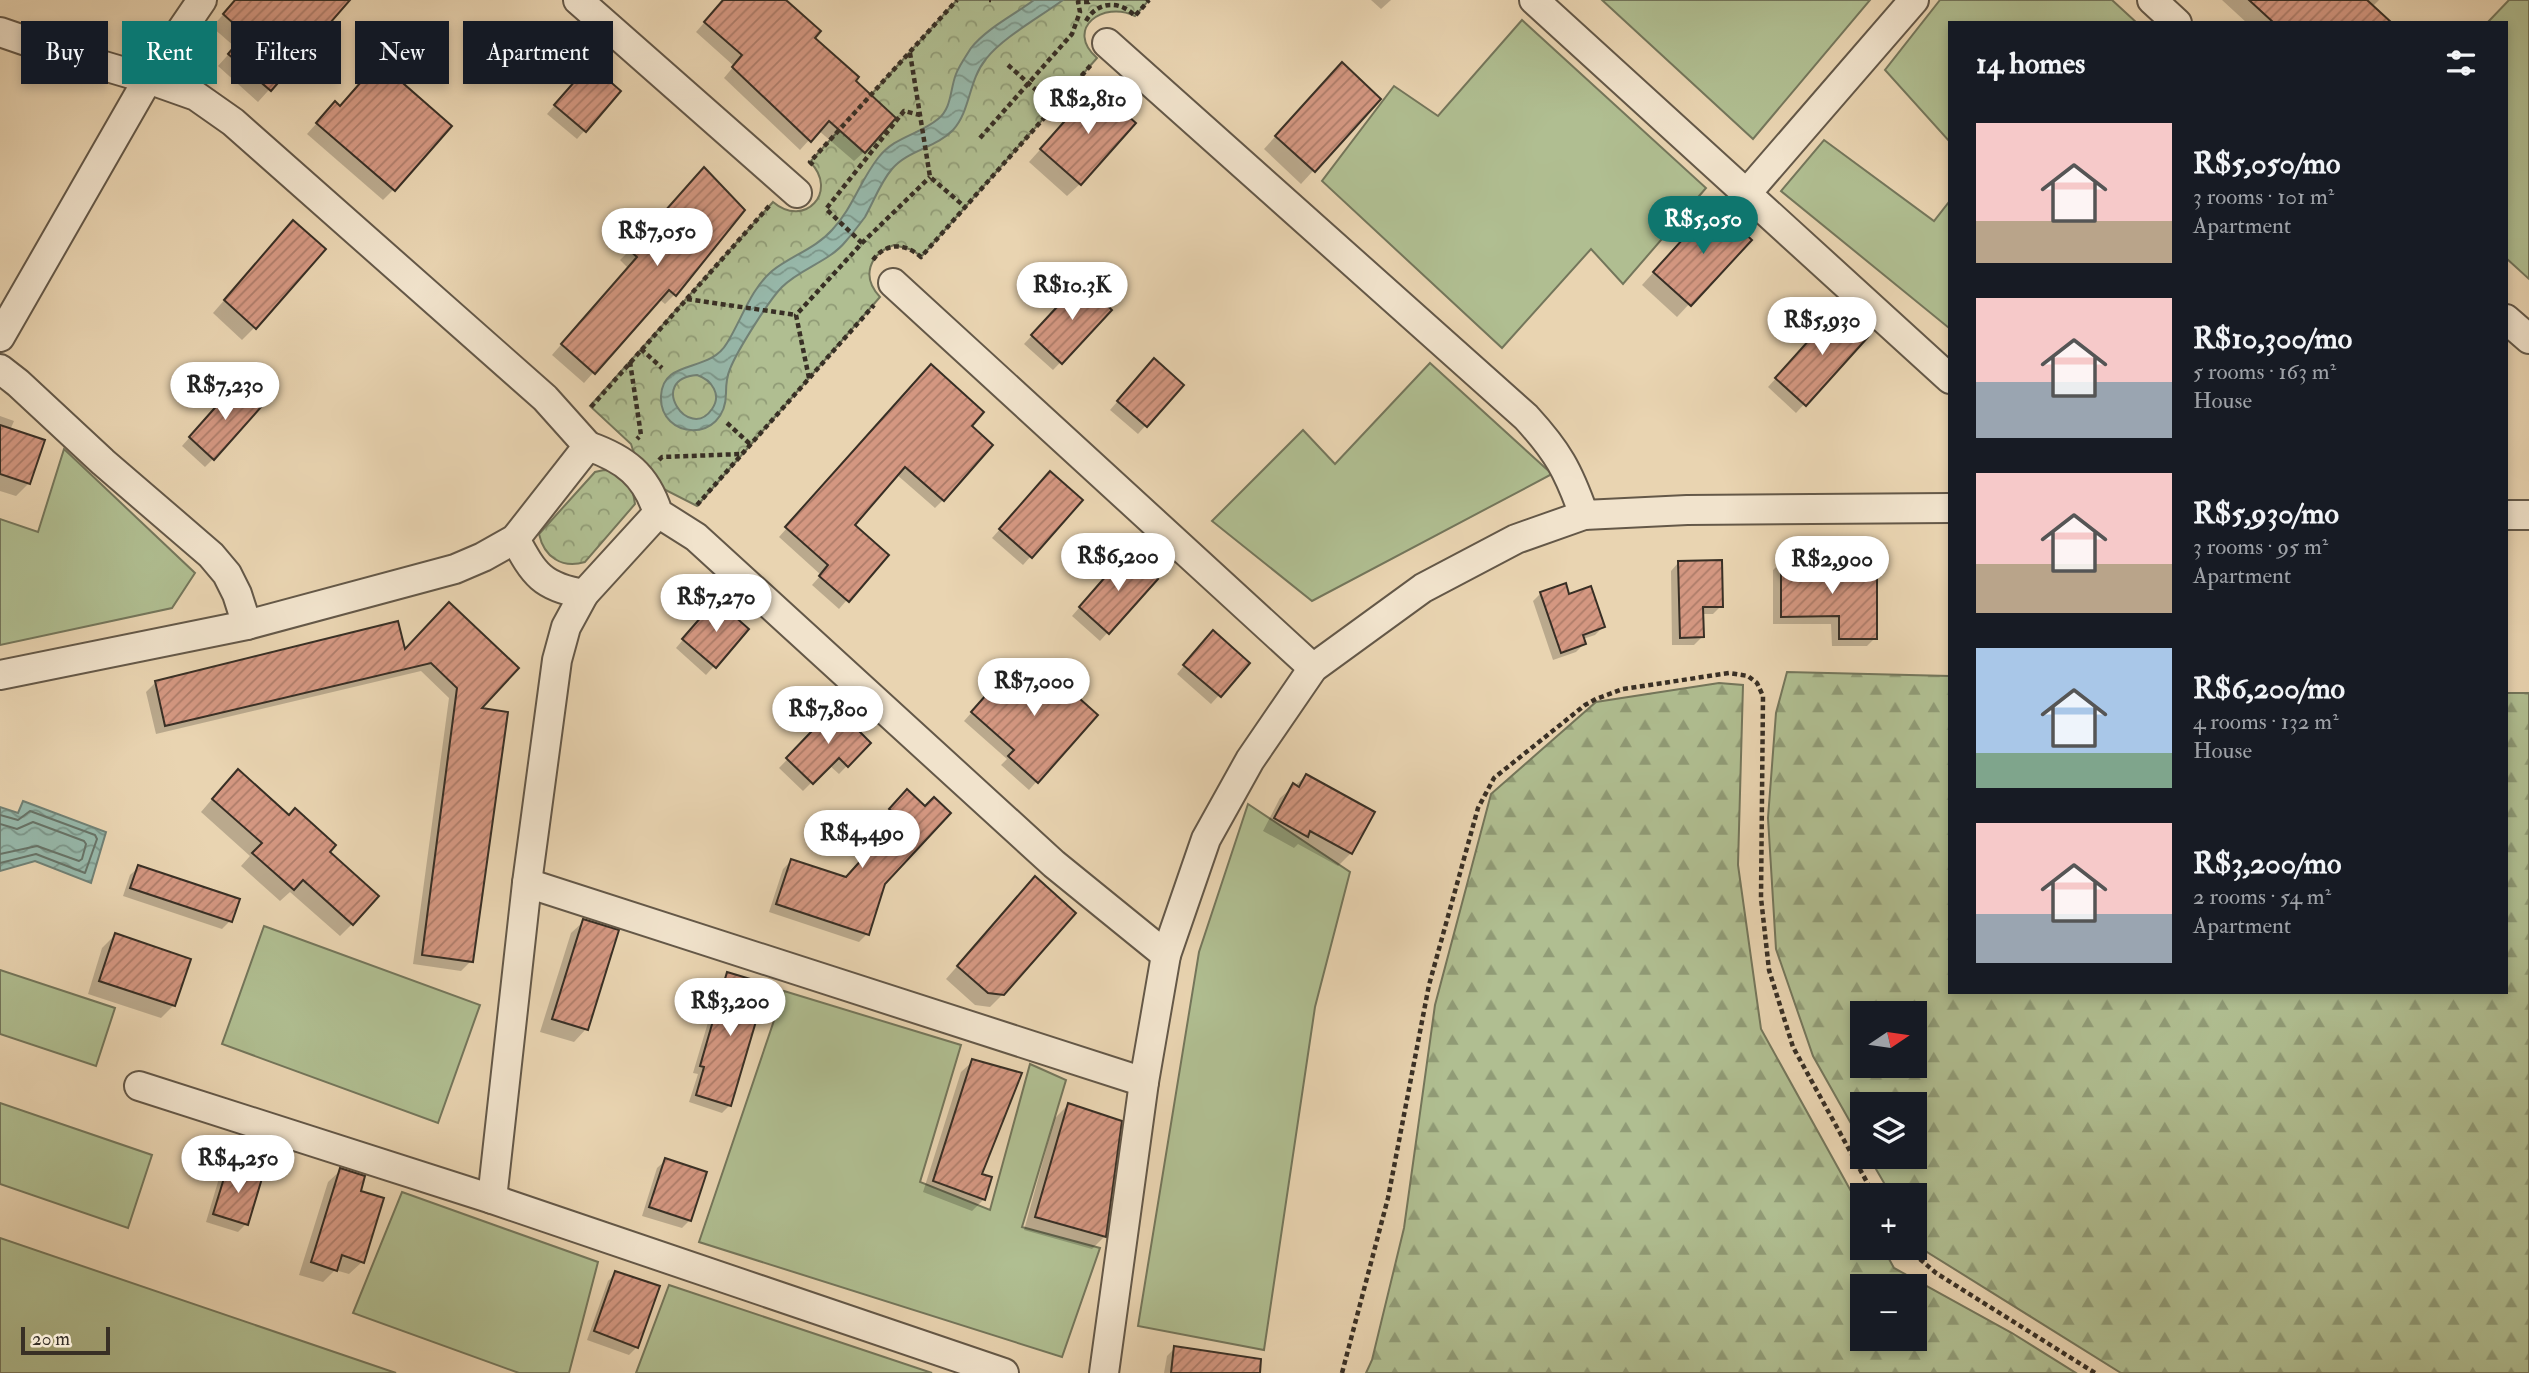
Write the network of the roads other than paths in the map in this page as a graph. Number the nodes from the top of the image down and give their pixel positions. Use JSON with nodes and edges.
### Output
{"nodes":[{"id":1,"x":202,"y":0,"type":"edge"},
{"id":2,"x":578,"y":0,"type":"edge"},
{"id":3,"x":1534,"y":0,"type":"edge"},
{"id":4,"x":1914,"y":0,"type":"edge"},
{"id":5,"x":2152,"y":0,"type":"edge"},
{"id":6,"x":188,"y":21,"type":"edge"},
{"id":7,"x":2175,"y":21,"type":"edge"},
{"id":8,"x":0,"y":32,"type":"edge"},
{"id":9,"x":1102,"y":50,"type":"road end"},
{"id":10,"x":122,"y":71,"type":"edge"},
{"id":11,"x":145,"y":84,"type":"edge"},
{"id":12,"x":162,"y":84,"type":"edge"},
{"id":13,"x":1746,"y":194,"type":"junction"},
{"id":14,"x":789,"y":201,"type":"road end"},
{"id":15,"x":886,"y":290,"type":"road end"},
{"id":16,"x":2508,"y":321,"type":"edge"},
{"id":17,"x":0,"y":337,"type":"edge"},
{"id":18,"x":2529,"y":340,"type":"edge"},
{"id":19,"x":0,"y":369,"type":"edge"},
{"id":20,"x":1948,"y":377,"type":"edge"},
{"id":21,"x":588,"y":446,"type":"junction"},
{"id":22,"x":1948,"y":508,"type":"edge"},
{"id":23,"x":658,"y":513,"type":"junction"},
{"id":24,"x":1584,"y":514,"type":"junction"},
{"id":25,"x":2508,"y":515,"type":"edge"},
{"id":26,"x":2529,"y":515,"type":"edge"},
{"id":27,"x":515,"y":539,"type":"junction"},
{"id":28,"x":584,"y":594,"type":"junction"},
{"id":29,"x":247,"y":625,"type":"junction"},
{"id":30,"x":1313,"y":668,"type":"junction"},
{"id":31,"x":0,"y":675,"type":"edge"},
{"id":32,"x":527,"y":883,"type":"junction"},
{"id":33,"x":1166,"y":956,"type":"junction"},
{"id":34,"x":1144,"y":1082,"type":"junction"},
{"id":35,"x":139,"y":1086,"type":"dead end"},
{"id":36,"x":492,"y":1199,"type":"junction"},
{"id":37,"x":1004,"y":1373,"type":"edge"},
{"id":38,"x":1104,"y":1373,"type":"edge"}],
"edges":[{"from":1,"to":6,"type":"street"},
{"from":2,"to":14,"type":"street"},
{"from":3,"to":13,"type":"street"},
{"from":4,"to":13,"type":"street"},
{"from":5,"to":7,"type":"street"},
{"from":8,"to":10,"type":"street"},
{"from":9,"to":24,"type":"street"},
{"from":11,"to":17,"type":"street"},
{"from":12,"to":21,"type":"street"},
{"from":13,"to":20,"type":"street"},
{"from":15,"to":30,"type":"street"},
{"from":16,"to":18,"type":"street"},
{"from":19,"to":29,"type":"street"},
{"from":21,"to":23,"type":"street"},
{"from":21,"to":27,"type":"street"},
{"from":22,"to":24,"type":"street"},
{"from":23,"to":28,"type":"street"},
{"from":23,"to":33,"type":"street"},
{"from":24,"to":30,"type":"street"},
{"from":25,"to":26,"type":"street"},
{"from":27,"to":28,"type":"street"},
{"from":27,"to":29,"type":"street"},
{"from":28,"to":32,"type":"street"},
{"from":29,"to":31,"type":"street"},
{"from":30,"to":33,"type":"street"},
{"from":32,"to":34,"type":"street"},
{"from":32,"to":36,"type":"street"},
{"from":33,"to":34,"type":"street"},
{"from":34,"to":38,"type":"street"},
{"from":35,"to":36,"type":"street"},
{"from":36,"to":37,"type":"street"}]}
